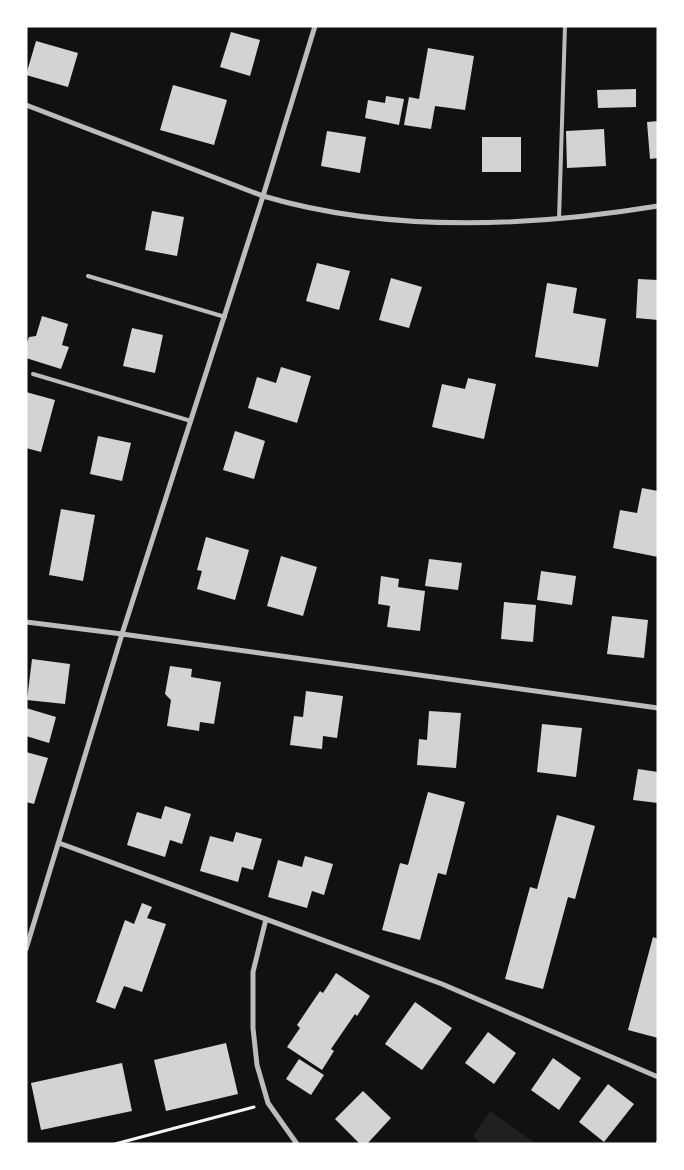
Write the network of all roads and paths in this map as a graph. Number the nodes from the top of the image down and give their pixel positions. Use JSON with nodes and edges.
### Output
{"nodes":[{"id":1,"x":314,"y":26,"type":"edge"},
{"id":2,"x":565,"y":26,"type":"edge"},
{"id":3,"x":26,"y":105,"type":"edge"},
{"id":4,"x":263,"y":196,"type":"junction"},
{"id":5,"x":658,"y":206,"type":"edge"},
{"id":6,"x":559,"y":219,"type":"junction"},
{"id":7,"x":88,"y":276,"type":"dead end"},
{"id":8,"x":224,"y":317,"type":"junction"},
{"id":9,"x":33,"y":374,"type":"dead end"},
{"id":10,"x":191,"y":421,"type":"junction"},
{"id":11,"x":26,"y":622,"type":"edge"},
{"id":12,"x":122,"y":634,"type":"junction"},
{"id":13,"x":658,"y":708,"type":"edge"},
{"id":14,"x":59,"y":843,"type":"junction"},
{"id":15,"x":266,"y":919,"type":"junction"},
{"id":16,"x":26,"y":949,"type":"edge"},
{"id":17,"x":658,"y":1077,"type":"edge"},
{"id":18,"x":268,"y":1103,"type":"junction"},
{"id":19,"x":114,"y":1144,"type":"edge"},
{"id":20,"x":297,"y":1144,"type":"edge"}],
"edges":[{"from":1,"to":4,"type":"street"},
{"from":2,"to":6,"type":"lane"},
{"from":3,"to":4,"type":"street"},
{"from":4,"to":6,"type":"street"},
{"from":4,"to":8,"type":"street"},
{"from":5,"to":6,"type":"street"},
{"from":7,"to":8,"type":"lane"},
{"from":8,"to":10,"type":"street"},
{"from":9,"to":10,"type":"lane"},
{"from":10,"to":12,"type":"street"},
{"from":11,"to":12,"type":"street"},
{"from":12,"to":13,"type":"street"},
{"from":12,"to":14,"type":"street"},
{"from":14,"to":15,"type":"street"},
{"from":14,"to":16,"type":"street"},
{"from":15,"to":17,"type":"street"},
{"from":15,"to":18,"type":"street"},
{"from":18,"to":19,"type":"path"},
{"from":18,"to":20,"type":"street"}]}
